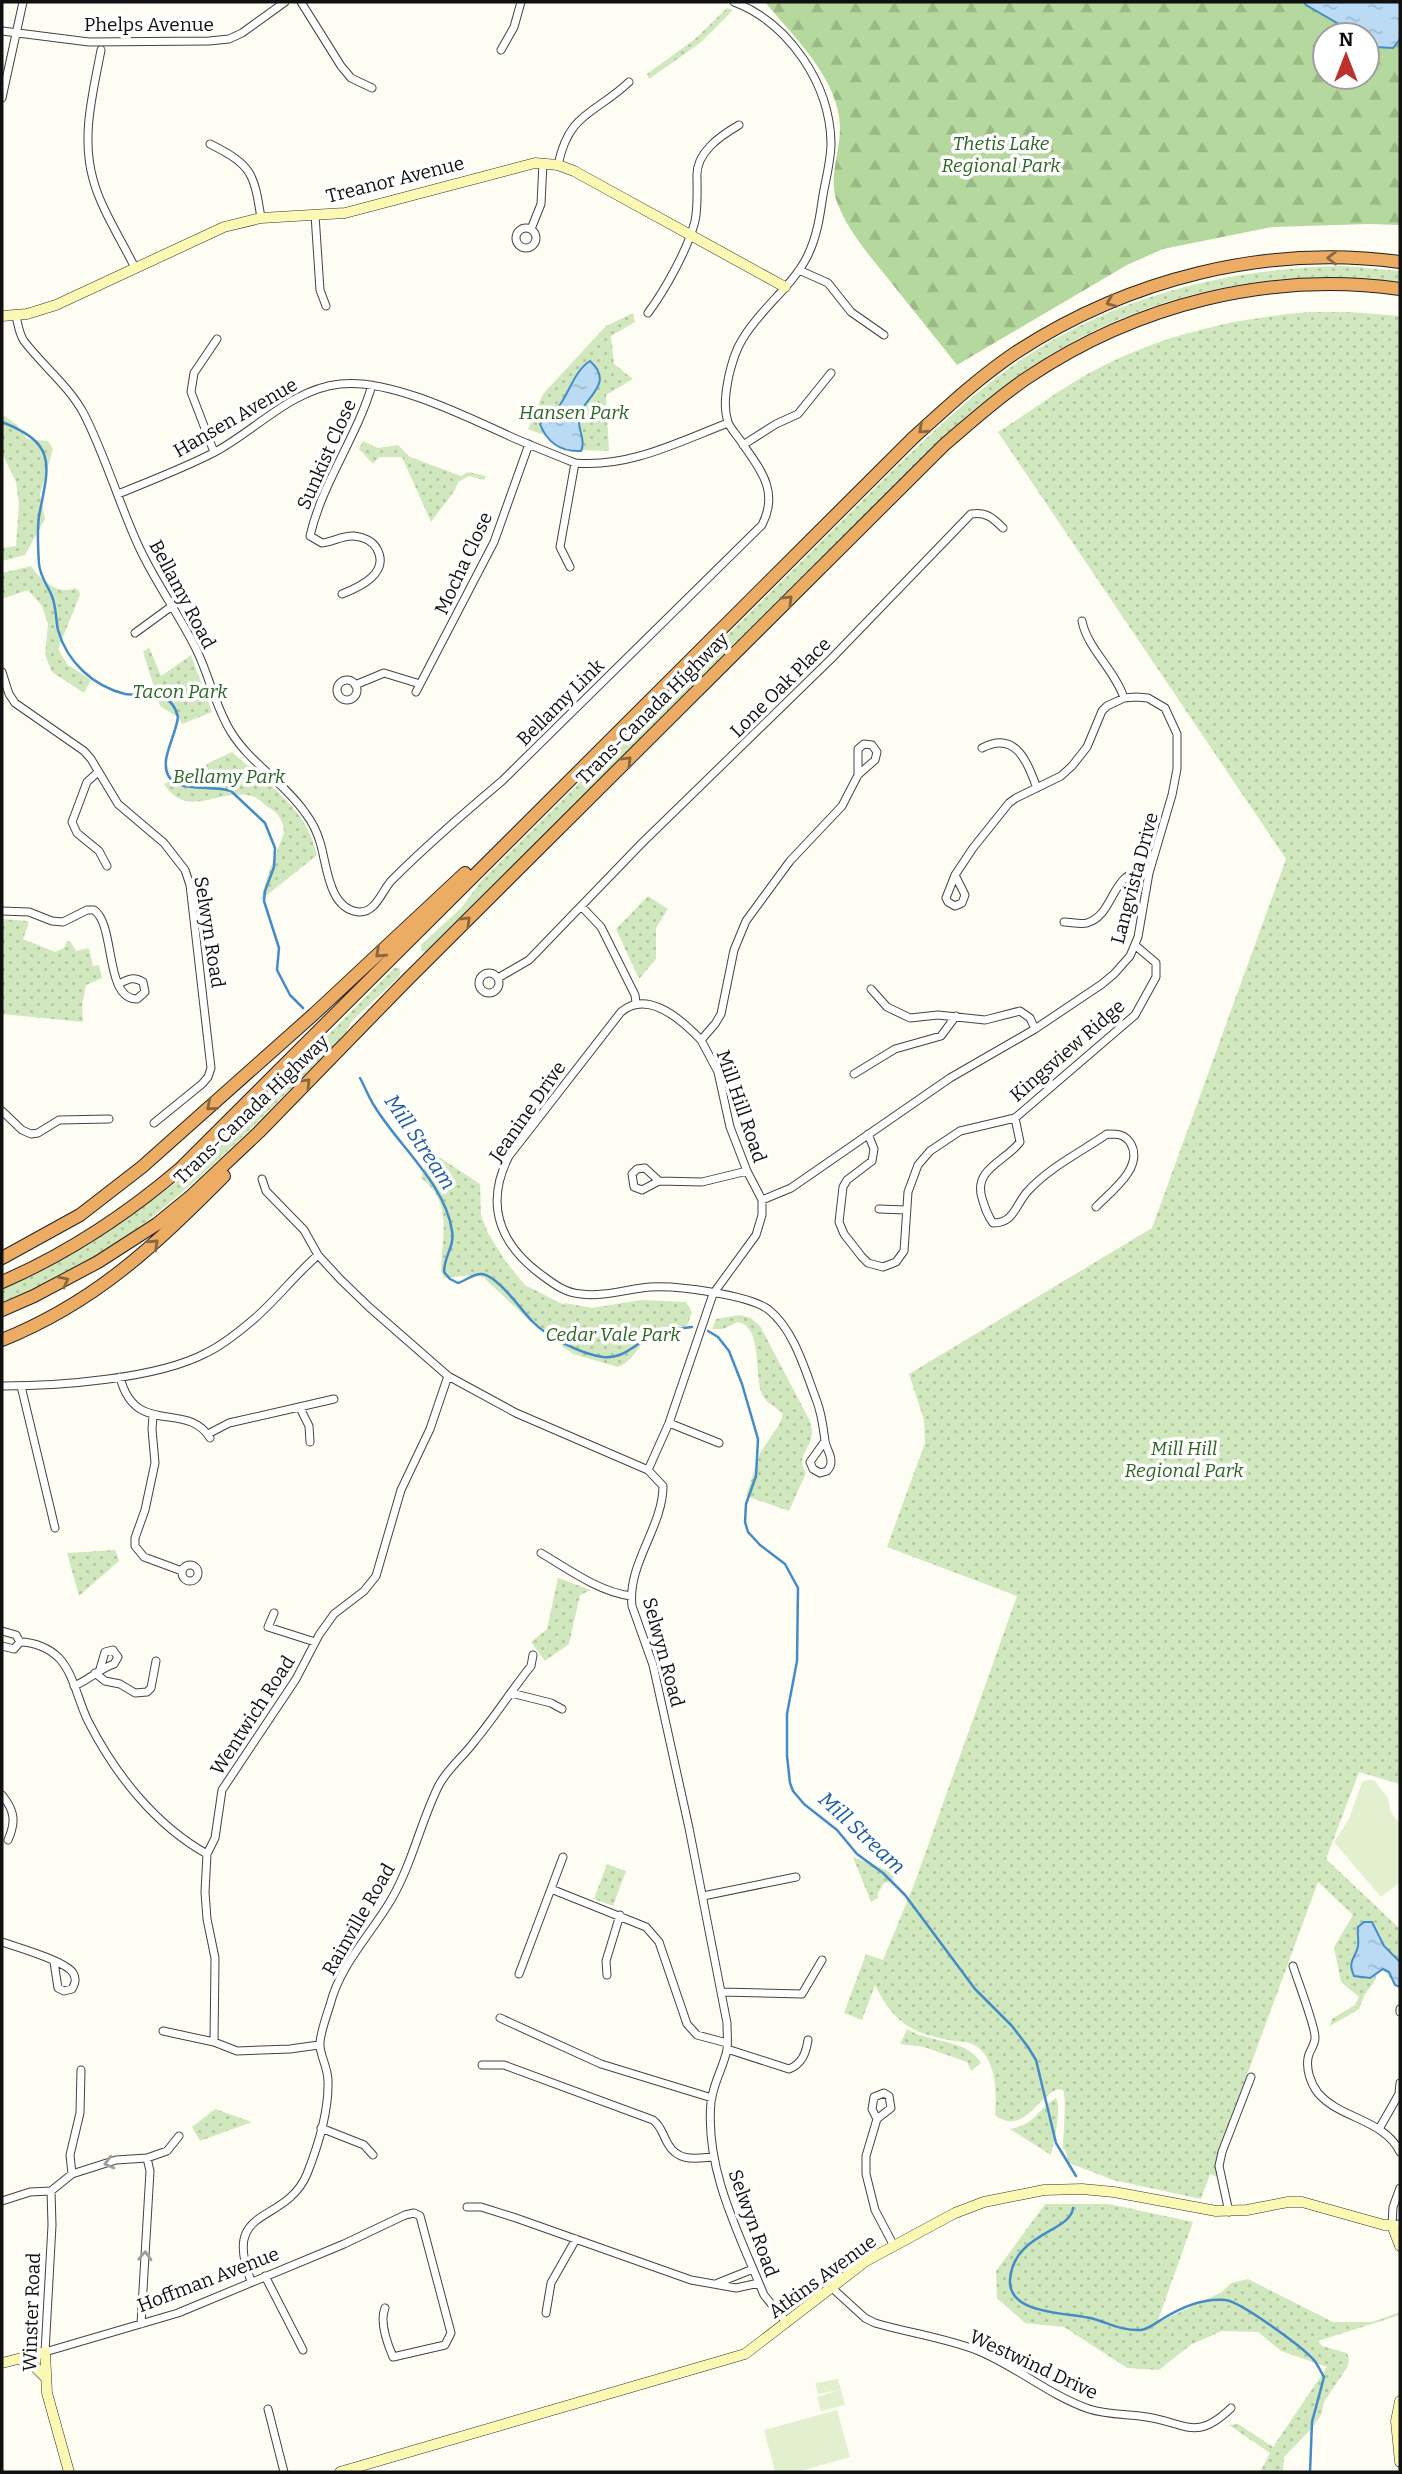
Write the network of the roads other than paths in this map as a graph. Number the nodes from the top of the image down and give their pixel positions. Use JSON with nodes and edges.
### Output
{"nodes":[{"id":1,"x":23,"y":2,"type":"edge"},
{"id":2,"x":285,"y":2,"type":"edge"},
{"id":3,"x":301,"y":2,"type":"edge"},
{"id":4,"x":521,"y":2,"type":"edge"},
{"id":5,"x":734,"y":2,"type":"edge"},
{"id":6,"x":2,"y":31,"type":"edge"},
{"id":7,"x":17,"y":33,"type":"junction"},
{"id":8,"x":102,"y":50,"type":"dead end"},
{"id":9,"x":502,"y":50,"type":"dead end"},
{"id":10,"x":629,"y":82,"type":"dead end"},
{"id":11,"x":372,"y":88,"type":"dead end"},
{"id":12,"x":2,"y":98,"type":"edge"},
{"id":13,"x":739,"y":125,"type":"dead end"},
{"id":14,"x":210,"y":144,"type":"dead end"},
{"id":15,"x":542,"y":163,"type":"junction"},
{"id":16,"x":558,"y":165,"type":"junction"},
{"id":17,"x":315,"y":215,"type":"junction"},
{"id":18,"x":261,"y":218,"type":"junction"},
{"id":19,"x":531,"y":229,"type":"dead end"},
{"id":20,"x":690,"y":234,"type":"junction"},
{"id":21,"x":1400,"y":262,"type":"edge"},
{"id":22,"x":135,"y":268,"type":"junction"},
{"id":23,"x":799,"y":270,"type":"junction"},
{"id":24,"x":785,"y":287,"type":"junction"},
{"id":25,"x":1400,"y":289,"type":"edge"},
{"id":26,"x":326,"y":306,"type":"dead end"},
{"id":27,"x":648,"y":313,"type":"dead end"},
{"id":28,"x":2,"y":316,"type":"edge"},
{"id":29,"x":16,"y":316,"type":"junction"},
{"id":30,"x":884,"y":335,"type":"dead end"},
{"id":31,"x":216,"y":339,"type":"dead end"},
{"id":32,"x":831,"y":373,"type":"dead end"},
{"id":33,"x":372,"y":385,"type":"junction"},
{"id":34,"x":728,"y":423,"type":"junction"},
{"id":35,"x":529,"y":444,"type":"junction"},
{"id":36,"x":743,"y":444,"type":"junction"},
{"id":37,"x":214,"y":452,"type":"junction"},
{"id":38,"x":575,"y":463,"type":"junction"},
{"id":39,"x":118,"y":494,"type":"junction"},
{"id":40,"x":1003,"y":528,"type":"dead end"},
{"id":41,"x":570,"y":566,"type":"dead end"},
{"id":42,"x":342,"y":594,"type":"dead end"},
{"id":43,"x":172,"y":606,"type":"junction"},
{"id":44,"x":1082,"y":621,"type":"dead end"},
{"id":45,"x":135,"y":633,"type":"dead end"},
{"id":46,"x":2,"y":672,"type":"edge"},
{"id":47,"x":355,"y":685,"type":"dead end"},
{"id":48,"x":1124,"y":698,"type":"junction"},
{"id":49,"x":982,"y":748,"type":"dead end"},
{"id":50,"x":98,"y":772,"type":"junction"},
{"id":51,"x":859,"y":775,"type":"dead end"},
{"id":52,"x":1037,"y":788,"type":"junction"},
{"id":53,"x":540,"y":810,"type":"junction"},
{"id":54,"x":107,"y":866,"type":"dead end"},
{"id":55,"x":1149,"y":873,"type":"junction"},
{"id":56,"x":956,"y":875,"type":"dead end"},
{"id":57,"x":582,"y":907,"type":"junction"},
{"id":58,"x":2,"y":911,"type":"edge"},
{"id":59,"x":356,"y":911,"type":"joint"},
{"id":60,"x":1064,"y":922,"type":"dead end"},
{"id":61,"x":1136,"y":946,"type":"junction"},
{"id":62,"x":498,"y":978,"type":"dead end"},
{"id":63,"x":119,"y":984,"type":"dead end"},
{"id":64,"x":871,"y":989,"type":"dead end"},
{"id":65,"x":636,"y":1003,"type":"junction"},
{"id":66,"x":956,"y":1016,"type":"junction"},
{"id":67,"x":1035,"y":1029,"type":"junction"},
{"id":68,"x":701,"y":1040,"type":"junction"},
{"id":69,"x":854,"y":1074,"type":"dead end"},
{"id":70,"x":2,"y":1111,"type":"edge"},
{"id":71,"x":1015,"y":1118,"type":"junction"},
{"id":72,"x":109,"y":1119,"type":"dead end"},
{"id":73,"x":154,"y":1123,"type":"dead end"},
{"id":74,"x":258,"y":1132,"type":"junction"},
{"id":75,"x":868,"y":1134,"type":"junction"},
{"id":76,"x":747,"y":1171,"type":"junction"},
{"id":77,"x":262,"y":1179,"type":"dead end"},
{"id":78,"x":659,"y":1181,"type":"dead end"},
{"id":79,"x":114,"y":1189,"type":"junction"},
{"id":80,"x":762,"y":1200,"type":"junction"},
{"id":81,"x":1096,"y":1208,"type":"dead end"},
{"id":82,"x":879,"y":1209,"type":"dead end"},
{"id":83,"x":906,"y":1210,"type":"junction"},
{"id":84,"x":2,"y":1250,"type":"edge"},
{"id":85,"x":318,"y":1255,"type":"junction"},
{"id":86,"x":2,"y":1258,"type":"edge"},
{"id":87,"x":2,"y":1282,"type":"edge"},
{"id":88,"x":713,"y":1294,"type":"junction"},
{"id":89,"x":2,"y":1310,"type":"edge"},
{"id":90,"x":2,"y":1340,"type":"edge"},
{"id":91,"x":448,"y":1376,"type":"junction"},
{"id":92,"x":120,"y":1377,"type":"junction"},
{"id":93,"x":2,"y":1386,"type":"edge"},
{"id":94,"x":21,"y":1386,"type":"junction"},
{"id":95,"x":334,"y":1399,"type":"dead end"},
{"id":96,"x":300,"y":1408,"type":"junction"},
{"id":97,"x":153,"y":1416,"type":"junction"},
{"id":98,"x":669,"y":1423,"type":"junction"},
{"id":99,"x":825,"y":1441,"type":"dead end"},
{"id":100,"x":310,"y":1442,"type":"dead end"},
{"id":101,"x":719,"y":1443,"type":"dead end"},
{"id":102,"x":648,"y":1470,"type":"junction"},
{"id":103,"x":55,"y":1528,"type":"dead end"},
{"id":104,"x":541,"y":1553,"type":"dead end"},
{"id":105,"x":182,"y":1571,"type":"dead end"},
{"id":106,"x":631,"y":1596,"type":"junction"},
{"id":107,"x":274,"y":1613,"type":"dead end"},
{"id":108,"x":2,"y":1631,"type":"edge"},
{"id":109,"x":20,"y":1642,"type":"junction"},
{"id":110,"x":315,"y":1642,"type":"junction"},
{"id":111,"x":2,"y":1646,"type":"edge"},
{"id":112,"x":533,"y":1655,"type":"dead end"},
{"id":113,"x":156,"y":1661,"type":"dead end"},
{"id":114,"x":74,"y":1686,"type":"junction"},
{"id":115,"x":510,"y":1693,"type":"junction"},
{"id":116,"x":562,"y":1709,"type":"dead end"},
{"id":117,"x":2,"y":1795,"type":"edge"},
{"id":118,"x":8,"y":1840,"type":"dead end"},
{"id":119,"x":207,"y":1854,"type":"junction"},
{"id":120,"x":563,"y":1857,"type":"dead end"},
{"id":121,"x":796,"y":1877,"type":"dead end"},
{"id":122,"x":551,"y":1889,"type":"junction"},
{"id":123,"x":703,"y":1896,"type":"junction"},
{"id":124,"x":620,"y":1915,"type":"junction"},
{"id":125,"x":2,"y":1942,"type":"edge"},
{"id":126,"x":822,"y":1960,"type":"dead end"},
{"id":127,"x":54,"y":1962,"type":"dead end"},
{"id":128,"x":1293,"y":1966,"type":"dead end"},
{"id":129,"x":519,"y":1974,"type":"dead end"},
{"id":130,"x":607,"y":1976,"type":"dead end"},
{"id":131,"x":721,"y":1992,"type":"junction"},
{"id":132,"x":500,"y":2018,"type":"dead end"},
{"id":133,"x":163,"y":2031,"type":"dead end"},
{"id":134,"x":808,"y":2040,"type":"dead end"},
{"id":135,"x":214,"y":2042,"type":"junction"},
{"id":136,"x":319,"y":2045,"type":"junction"},
{"id":137,"x":727,"y":2046,"type":"junction"},
{"id":138,"x":482,"y":2065,"type":"dead end"},
{"id":139,"x":81,"y":2070,"type":"dead end"},
{"id":140,"x":1251,"y":2077,"type":"dead end"},
{"id":141,"x":1400,"y":2083,"type":"edge"},
{"id":142,"x":712,"y":2098,"type":"junction"},
{"id":143,"x":877,"y":2119,"type":"dead end"},
{"id":144,"x":321,"y":2128,"type":"junction"},
{"id":145,"x":1379,"y":2129,"type":"junction"},
{"id":146,"x":179,"y":2136,"type":"dead end"},
{"id":147,"x":1400,"y":2152,"type":"edge"},
{"id":148,"x":373,"y":2155,"type":"dead end"},
{"id":149,"x":714,"y":2157,"type":"junction"},
{"id":150,"x":147,"y":2158,"type":"junction"},
{"id":151,"x":72,"y":2174,"type":"junction"},
{"id":152,"x":1400,"y":2188,"type":"edge"},
{"id":153,"x":51,"y":2191,"type":"junction"},
{"id":154,"x":2,"y":2201,"type":"edge"},
{"id":155,"x":467,"y":2207,"type":"dead end"},
{"id":156,"x":1228,"y":2211,"type":"junction"},
{"id":157,"x":1396,"y":2224,"type":"edge"},
{"id":158,"x":576,"y":2239,"type":"junction"},
{"id":159,"x":894,"y":2246,"type":"junction"},
{"id":160,"x":1400,"y":2246,"type":"edge"},
{"id":161,"x":753,"y":2269,"type":"junction"},
{"id":162,"x":265,"y":2276,"type":"junction"},
{"id":163,"x":251,"y":2281,"type":"junction"},
{"id":164,"x":718,"y":2283,"type":"junction"},
{"id":165,"x":759,"y":2283,"type":"junction"},
{"id":166,"x":832,"y":2288,"type":"junction"},
{"id":167,"x":385,"y":2308,"type":"dead end"},
{"id":168,"x":546,"y":2313,"type":"dead end"},
{"id":169,"x":786,"y":2323,"type":"junction"},
{"id":170,"x":141,"y":2324,"type":"junction"},
{"id":171,"x":303,"y":2350,"type":"dead end"},
{"id":172,"x":45,"y":2352,"type":"junction"},
{"id":173,"x":18,"y":2359,"type":"junction"},
{"id":174,"x":2,"y":2363,"type":"edge"},
{"id":175,"x":45,"y":2377,"type":"junction"},
{"id":176,"x":1400,"y":2401,"type":"edge"},
{"id":177,"x":1231,"y":2408,"type":"dead end"},
{"id":178,"x":268,"y":2409,"type":"dead end"},
{"id":179,"x":1400,"y":2462,"type":"edge"},
{"id":180,"x":69,"y":2472,"type":"edge"},
{"id":181,"x":284,"y":2472,"type":"edge"},
{"id":182,"x":340,"y":2472,"type":"edge"}],
"edges":[{"from":1,"to":7,"type":"street"},
{"from":2,"to":7,"type":"street","name":"Phelps Avenue"},
{"from":3,"to":11,"type":"street"},
{"from":4,"to":9,"type":"street"},
{"from":5,"to":23,"type":"street"},
{"from":6,"to":7,"type":"street","name":"Phelps Avenue"},
{"from":7,"to":12,"type":"street"},
{"from":8,"to":22,"type":"street"},
{"from":10,"to":16,"type":"street"},
{"from":13,"to":20,"type":"street"},
{"from":14,"to":18,"type":"street"},
{"from":15,"to":16,"type":"street","name":"Treanor Avenue"},
{"from":15,"to":17,"type":"street","name":"Treanor Avenue"},
{"from":15,"to":19,"type":"street"},
{"from":16,"to":20,"type":"street","name":"Treanor Avenue"},
{"from":17,"to":18,"type":"street","name":"Treanor Avenue"},
{"from":17,"to":26,"type":"street"},
{"from":18,"to":22,"type":"street","name":"Treanor Avenue"},
{"from":20,"to":24,"type":"street","name":"Treanor Avenue"},
{"from":20,"to":27,"type":"street"},
{"from":21,"to":53,"type":"highway","name":"Trans-Canada Highway","one_way":true},
{"from":22,"to":29,"type":"street","name":"Treanor Avenue"},
{"from":23,"to":24,"type":"street"},
{"from":23,"to":30,"type":"street"},
{"from":24,"to":34,"type":"street"},
{"from":74,"to":25,"type":"highway","name":"Trans-Canada Highway","one_way":true},
{"from":28,"to":29,"type":"street","name":"Treanor Avenue"},
{"from":29,"to":39,"type":"street","name":"Bellamy Road"},
{"from":31,"to":37,"type":"street"},
{"from":32,"to":36,"type":"street"},
{"from":33,"to":35,"type":"street","name":"Hansen Avenue"},
{"from":33,"to":37,"type":"street","name":"Hansen Avenue"},
{"from":33,"to":42,"type":"street","name":"Sunkist Close"},
{"from":34,"to":36,"type":"street"},
{"from":34,"to":38,"type":"street","name":"Hansen Avenue"},
{"from":35,"to":38,"type":"street","name":"Hansen Avenue"},
{"from":35,"to":47,"type":"street","name":"Mocha Close"},
{"from":36,"to":59,"type":"street","name":"Bellamy Link"},
{"from":37,"to":39,"type":"street","name":"Hansen Avenue"},
{"from":38,"to":41,"type":"street"},
{"from":39,"to":43,"type":"street","name":"Bellamy Road"},
{"from":40,"to":57,"type":"street","name":"Lone Oak Place"},
{"from":43,"to":45,"type":"street"},
{"from":43,"to":59,"type":"street","name":"Bellamy Road"},
{"from":44,"to":48,"type":"street"},
{"from":46,"to":50,"type":"street","name":"Selwyn Road"},
{"from":48,"to":52,"type":"street"},
{"from":48,"to":55,"type":"street","name":"Langvista Drive"},
{"from":49,"to":52,"type":"street"},
{"from":50,"to":54,"type":"street"},
{"from":50,"to":73,"type":"street","name":"Selwyn Road"},
{"from":51,"to":68,"type":"street","name":"Mill Hill Road"},
{"from":52,"to":56,"type":"street"},
{"from":53,"to":79,"type":"highway","one_way":true},
{"from":53,"to":87,"type":"highway","name":"Trans-Canada Highway"},
{"from":55,"to":60,"type":"street"},
{"from":55,"to":61,"type":"street","name":"Langvista Drive"},
{"from":57,"to":62,"type":"street","name":"Lone Oak Place"},
{"from":57,"to":65,"type":"street"},
{"from":58,"to":63,"type":"street"},
{"from":61,"to":67,"type":"street","name":"Langvista Drive"},
{"from":61,"to":71,"type":"street","name":"Kingsview Ridge"},
{"from":64,"to":66,"type":"street"},
{"from":65,"to":68,"type":"street"},
{"from":65,"to":88,"type":"street","name":"Jeanine Drive"},
{"from":66,"to":67,"type":"street"},
{"from":66,"to":69,"type":"street"},
{"from":67,"to":75,"type":"street","name":"Langvista Drive"},
{"from":68,"to":76,"type":"street","name":"Mill Hill Road"},
{"from":70,"to":72,"type":"street"},
{"from":71,"to":81,"type":"street"},
{"from":71,"to":83,"type":"street","name":"Kingsview Ridge"},
{"from":89,"to":74,"type":"highway","name":"Trans-Canada Highway","one_way":true},
{"from":90,"to":74,"type":"highway","one_way":true},
{"from":75,"to":80,"type":"street","name":"Langvista Drive"},
{"from":75,"to":83,"type":"street","name":"Kingsview Ridge"},
{"from":76,"to":78,"type":"street"},
{"from":76,"to":80,"type":"street","name":"Mill Hill Road"},
{"from":77,"to":85,"type":"street"},
{"from":79,"to":84,"type":"highway"},
{"from":79,"to":86,"type":"highway"},
{"from":80,"to":88,"type":"street"},
{"from":82,"to":83,"type":"street"},
{"from":85,"to":91,"type":"street"},
{"from":85,"to":92,"type":"street"},
{"from":88,"to":98,"type":"street"},
{"from":88,"to":99,"type":"street","name":"Jeanine Drive"},
{"from":91,"to":102,"type":"street"},
{"from":91,"to":110,"type":"street","name":"Wentwich Road"},
{"from":92,"to":94,"type":"street"},
{"from":92,"to":97,"type":"street"},
{"from":93,"to":94,"type":"street"},
{"from":94,"to":103,"type":"street"},
{"from":95,"to":96,"type":"street"},
{"from":96,"to":97,"type":"street"},
{"from":96,"to":100,"type":"street"},
{"from":97,"to":105,"type":"street"},
{"from":98,"to":101,"type":"street"},
{"from":98,"to":102,"type":"street"},
{"from":102,"to":106,"type":"street","name":"Selwyn Road"},
{"from":104,"to":106,"type":"street"},
{"from":106,"to":123,"type":"street","name":"Selwyn Road"},
{"from":107,"to":110,"type":"street"},
{"from":108,"to":109,"type":"street"},
{"from":109,"to":111,"type":"street"},
{"from":109,"to":114,"type":"street"},
{"from":110,"to":119,"type":"street","name":"Wentwich Road"},
{"from":112,"to":115,"type":"street","name":"Rainville Road"},
{"from":113,"to":114,"type":"street"},
{"from":114,"to":119,"type":"street"},
{"from":115,"to":116,"type":"street"},
{"from":115,"to":136,"type":"street","name":"Rainville Road"},
{"from":117,"to":118,"type":"street"},
{"from":119,"to":135,"type":"street","name":"Wentwich Road"},
{"from":120,"to":122,"type":"street"},
{"from":121,"to":123,"type":"street"},
{"from":122,"to":124,"type":"street"},
{"from":122,"to":129,"type":"street"},
{"from":123,"to":131,"type":"street","name":"Selwyn Road"},
{"from":124,"to":130,"type":"street"},
{"from":124,"to":137,"type":"street"},
{"from":125,"to":127,"type":"street"},
{"from":126,"to":131,"type":"street"},
{"from":128,"to":145,"type":"street"},
{"from":131,"to":137,"type":"street","name":"Selwyn Road"},
{"from":132,"to":142,"type":"street"},
{"from":133,"to":135,"type":"street"},
{"from":134,"to":137,"type":"street"},
{"from":135,"to":136,"type":"street"},
{"from":136,"to":144,"type":"street","name":"Rainville Road"},
{"from":137,"to":142,"type":"street","name":"Selwyn Road"},
{"from":138,"to":149,"type":"street"},
{"from":139,"to":151,"type":"street"},
{"from":140,"to":156,"type":"street"},
{"from":141,"to":145,"type":"street"},
{"from":142,"to":149,"type":"street","name":"Selwyn Road"},
{"from":143,"to":159,"type":"street"},
{"from":144,"to":148,"type":"street"},
{"from":144,"to":163,"type":"street","name":"Rainville Road"},
{"from":145,"to":147,"type":"street"},
{"from":146,"to":150,"type":"street"},
{"from":149,"to":161,"type":"street","name":"Selwyn Road"},
{"from":150,"to":151,"type":"street","one_way":true},
{"from":170,"to":150,"type":"street","one_way":true},
{"from":151,"to":153,"type":"street"},
{"from":152,"to":157,"type":"street"},
{"from":153,"to":154,"type":"street"},
{"from":153,"to":172,"type":"street","name":"Winster Road"},
{"from":155,"to":158,"type":"street"},
{"from":156,"to":157,"type":"street","name":"Atkins Avenue"},
{"from":156,"to":159,"type":"street","name":"Atkins Avenue"},
{"from":157,"to":160,"type":"street"},
{"from":158,"to":164,"type":"street"},
{"from":158,"to":168,"type":"street"},
{"from":159,"to":166,"type":"street","name":"Atkins Avenue"},
{"from":161,"to":164,"type":"street"},
{"from":161,"to":165,"type":"street","name":"Selwyn Road"},
{"from":162,"to":163,"type":"street","name":"Hoffman Avenue"},
{"from":162,"to":167,"type":"street","name":"Hoffman Avenue"},
{"from":162,"to":171,"type":"street"},
{"from":163,"to":170,"type":"street","name":"Hoffman Avenue"},
{"from":164,"to":165,"type":"street"},
{"from":165,"to":169,"type":"street","name":"Selwyn Road"},
{"from":166,"to":169,"type":"street","name":"Atkins Avenue"},
{"from":166,"to":177,"type":"street","name":"Westwind Drive"},
{"from":169,"to":182,"type":"street","name":"Atkins Avenue"},
{"from":170,"to":172,"type":"street","name":"Hoffman Avenue"},
{"from":172,"to":173,"type":"street","name":"Hoffman Avenue"},
{"from":172,"to":175,"type":"street","name":"Winster Road"},
{"from":173,"to":174,"type":"street","name":"Hoffman Avenue"},
{"from":173,"to":175,"type":"street"},
{"from":175,"to":180,"type":"street","name":"Winster Road"},
{"from":176,"to":179,"type":"street"},
{"from":178,"to":181,"type":"street"}]}
